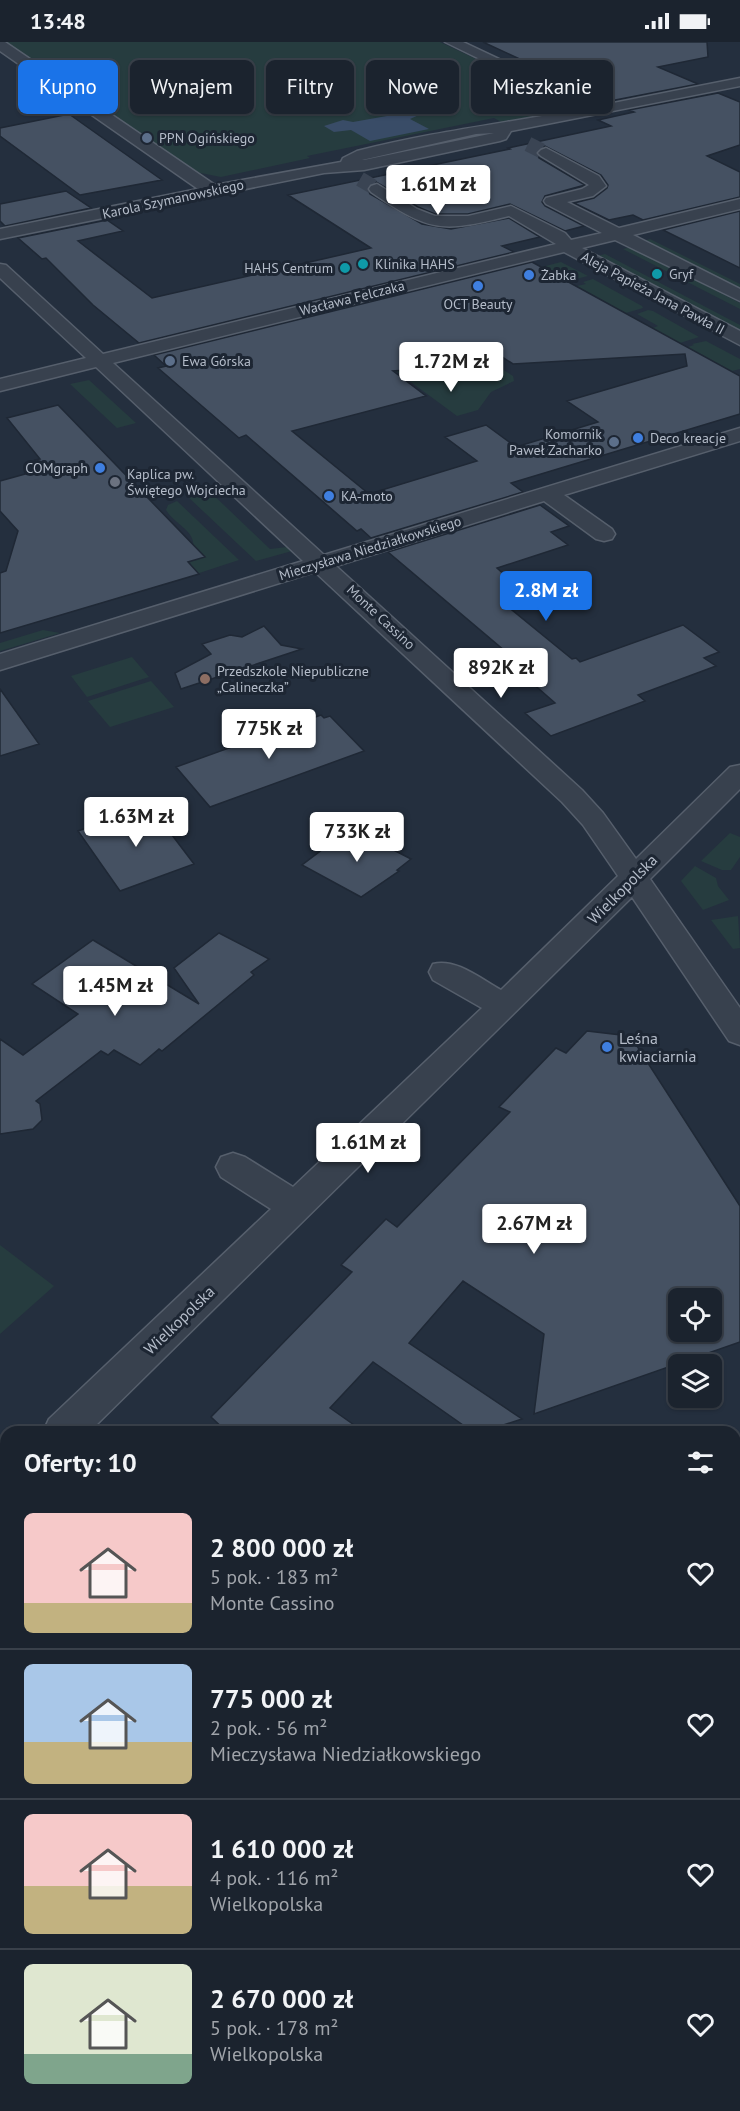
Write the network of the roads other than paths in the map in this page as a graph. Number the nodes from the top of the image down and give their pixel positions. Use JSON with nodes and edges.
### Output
{"nodes":[{"id":1,"x":453,"y":42,"type":"edge"},
{"id":2,"x":0,"y":45,"type":"edge"},
{"id":3,"x":491,"y":60,"type":"edge"},
{"id":4,"x":740,"y":82,"type":"edge"},
{"id":5,"x":613,"y":107,"type":"edge"},
{"id":6,"x":578,"y":114,"type":"edge"},
{"id":7,"x":504,"y":131,"type":"junction"},
{"id":8,"x":519,"y":139,"type":"tunnel mouth"},
{"id":9,"x":546,"y":153,"type":"tunnel mouth"},
{"id":10,"x":354,"y":168,"type":"junction"},
{"id":11,"x":376,"y":189,"type":"tunnel mouth"},
{"id":12,"x":212,"y":191,"type":"junction"},
{"id":13,"x":552,"y":201,"type":"junction"},
{"id":14,"x":740,"y":204,"type":"edge"},
{"id":15,"x":511,"y":211,"type":"junction"},
{"id":16,"x":0,"y":234,"type":"edge"},
{"id":17,"x":618,"y":234,"type":"junction"},
{"id":18,"x":567,"y":247,"type":"junction"},
{"id":19,"x":0,"y":269,"type":"edge"},
{"id":20,"x":740,"y":296,"type":"edge"},
{"id":21,"x":740,"y":339,"type":"edge"},
{"id":22,"x":100,"y":360,"type":"junction"},
{"id":23,"x":0,"y":385,"type":"edge"},
{"id":24,"x":740,"y":434,"type":"edge"},
{"id":25,"x":548,"y":494,"type":"junction"},
{"id":26,"x":604,"y":534,"type":"dead end"},
{"id":27,"x":321,"y":563,"type":"junction"},
{"id":28,"x":0,"y":662,"type":"edge"},
{"id":29,"x":740,"y":773,"type":"edge"},
{"id":30,"x":634,"y":877,"type":"junction"},
{"id":31,"x":444,"y":972,"type":"dead end"},
{"id":32,"x":504,"y":1006,"type":"junction"},
{"id":33,"x":740,"y":1033,"type":"edge"},
{"id":34,"x":233,"y":1167,"type":"dead end"},
{"id":35,"x":296,"y":1207,"type":"junction"},
{"id":36,"x":69,"y":1426,"type":"edge"}],
"edges":[{"from":1,"to":3,"type":"street"},
{"from":2,"to":12,"type":"street"},
{"from":4,"to":5,"type":"street","name":"Karola Szymanowskiego"},
{"from":6,"to":7,"type":"street","name":"Karola Szymanowskiego"},
{"from":7,"to":8,"type":"street"},
{"from":7,"to":10,"type":"street","name":"Karola Szymanowskiego"},
{"from":7,"to":10,"type":"street","name":"Karola Szymanowskiego"},
{"from":9,"to":13,"type":"street"},
{"from":10,"to":12,"type":"street","name":"Karola Szymanowskiego"},
{"from":11,"to":15,"type":"street"},
{"from":12,"to":16,"type":"street","name":"Karola Szymanowskiego"},
{"from":13,"to":15,"type":"street"},
{"from":13,"to":17,"type":"street"},
{"from":14,"to":17,"type":"street","name":"Wacława Felczaka"},
{"from":15,"to":18,"type":"street","name":"Aleja Papieża Jana Pawła II"},
{"from":17,"to":18,"type":"street","name":"Wacława Felczaka"},
{"from":17,"to":20,"type":"street"},
{"from":18,"to":21,"type":"street","name":"Aleja Papieża Jana Pawła II"},
{"from":18,"to":22,"type":"street","name":"Wacława Felczaka"},
{"from":19,"to":22,"type":"street","name":"Monte Cassino"},
{"from":22,"to":23,"type":"street","name":"Wacława Felczaka"},
{"from":22,"to":27,"type":"street","name":"Monte Cassino"},
{"from":24,"to":25,"type":"street","name":"Mieczysława Niedziałkowskiego"},
{"from":25,"to":26,"type":"street"},
{"from":25,"to":27,"type":"street","name":"Mieczysława Niedziałkowskiego"},
{"from":27,"to":28,"type":"street","name":"Mieczysława Niedziałkowskiego"},
{"from":27,"to":30,"type":"street","name":"Monte Cassino"},
{"from":29,"to":30,"type":"street","name":"Wielkopolska"},
{"from":30,"to":32,"type":"street","name":"Wielkopolska"},
{"from":30,"to":33,"type":"street","name":"Monte Cassino"},
{"from":31,"to":32,"type":"street"},
{"from":32,"to":35,"type":"street","name":"Wielkopolska"},
{"from":34,"to":35,"type":"street"},
{"from":35,"to":36,"type":"street","name":"Wielkopolska"}]}
